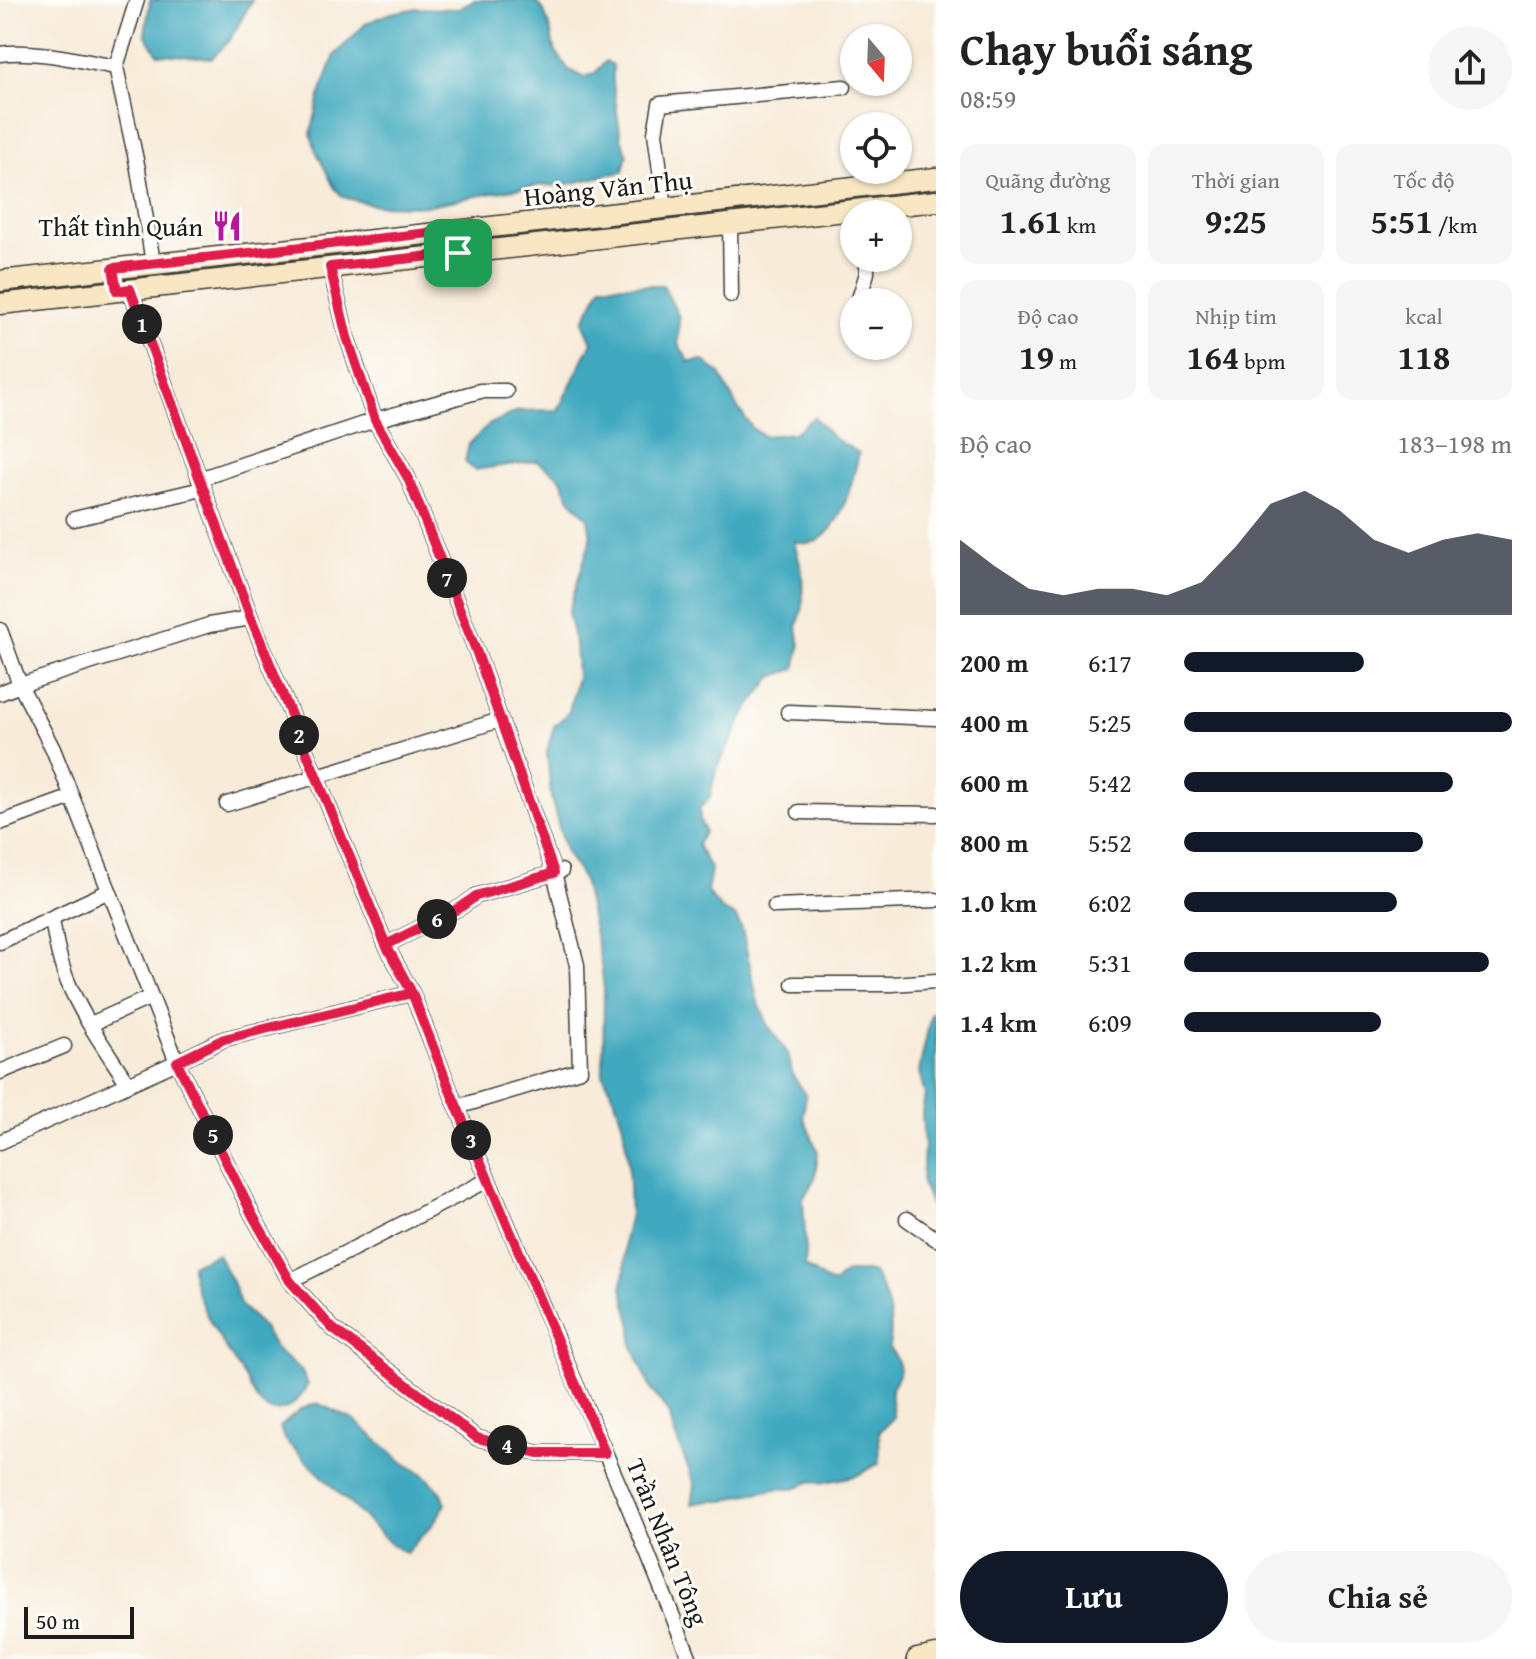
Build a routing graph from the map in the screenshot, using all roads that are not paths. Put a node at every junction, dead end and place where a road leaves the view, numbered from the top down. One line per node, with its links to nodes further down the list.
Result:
1 (137, 0): 3 (street)
2 (0, 54): 3 (street)
3 (116, 67): 13 (street)
4 (840, 87): 8 (street)
5 (936, 178): 8 (main road, Hoàng Văn Thụ)
6 (936, 201): 7 (main road, Hoàng Văn Thụ)
7 (912, 205)
8 (665, 208): 11 (main road, Hoàng Văn Thụ)
9 (840, 214): 10 (main road, Hoàng Văn Thụ)
10 (730, 223): 12 (main road, Hoàng Văn Thụ); 18 (street)
11 (456, 230): 12 (main road); 13 (main road, Hoàng Văn Thụ)
12 (458, 253): 14 (main road, Hoàng Văn Thụ)
13 (153, 263): 15 (main road, Hoàng Văn Thụ)
14 (330, 267): 17 (main road, Hoàng Văn Thụ); 21 (street)
15 (113, 268): 16 (main road, Hoàng Văn Thụ); 17 (main road)
16 (0, 281)
17 (123, 290): 19 (main road, Hoàng Văn Thụ); 22 (street, Trần Nhân Tông)
18 (731, 295)
19 (0, 304)
20 (506, 391): 21 (street)
21 (375, 420): 22 (street); 30 (street)
22 (200, 484): 23 (street); 24 (street, Trần Nhân Tông)
23 (74, 519)
24 (251, 618): 26 (street); 31 (street, Trần Nhân Tông)
25 (0, 630): 26 (street)
26 (20, 685): 27 (street); 32 (street)
27 (0, 693)
28 (788, 712): 29 (street)
29 (936, 718)
30 (500, 720): 31 (street); 37 (street)
31 (316, 775): 33 (street); 43 (street, Trần Nhân Tông)
32 (72, 797): 36 (street); 38 (street)
33 (227, 804)
34 (799, 812): 35 (street)
35 (936, 814)
36 (0, 823)
37 (558, 871): 43 (street); 53 (street)
38 (109, 891): 41 (street); 47 (street)
39 (936, 900): 40 (street)
40 (775, 906)
41 (52, 918): 42 (street); 48 (street)
42 (0, 942)
43 (386, 945): 46 (street, Trần Nhân Tông)
44 (936, 981): 45 (street)
45 (793, 984)
46 (412, 993): 50 (street); 53 (street, Trần Nhân Tông)
47 (151, 997): 48 (street); 50 (street)
48 (91, 1024): 52 (street)
49 (64, 1046): 51 (street)
50 (177, 1062): 52 (street); 58 (street)
51 (0, 1072)
52 (128, 1084): 54 (street)
53 (457, 1107): 55 (street, Trần Nhân Tông)
54 (0, 1142)
55 (488, 1180): 58 (street); 59 (street, Trần Nhân Tông)
56 (907, 1219): 57 (street)
57 (936, 1239)
58 (290, 1281): 59 (street)
59 (605, 1453): 61 (street, Trần Nhân Tông)
60 (936, 1655): 62 (main road)
61 (690, 1659)
62 (917, 1659)

